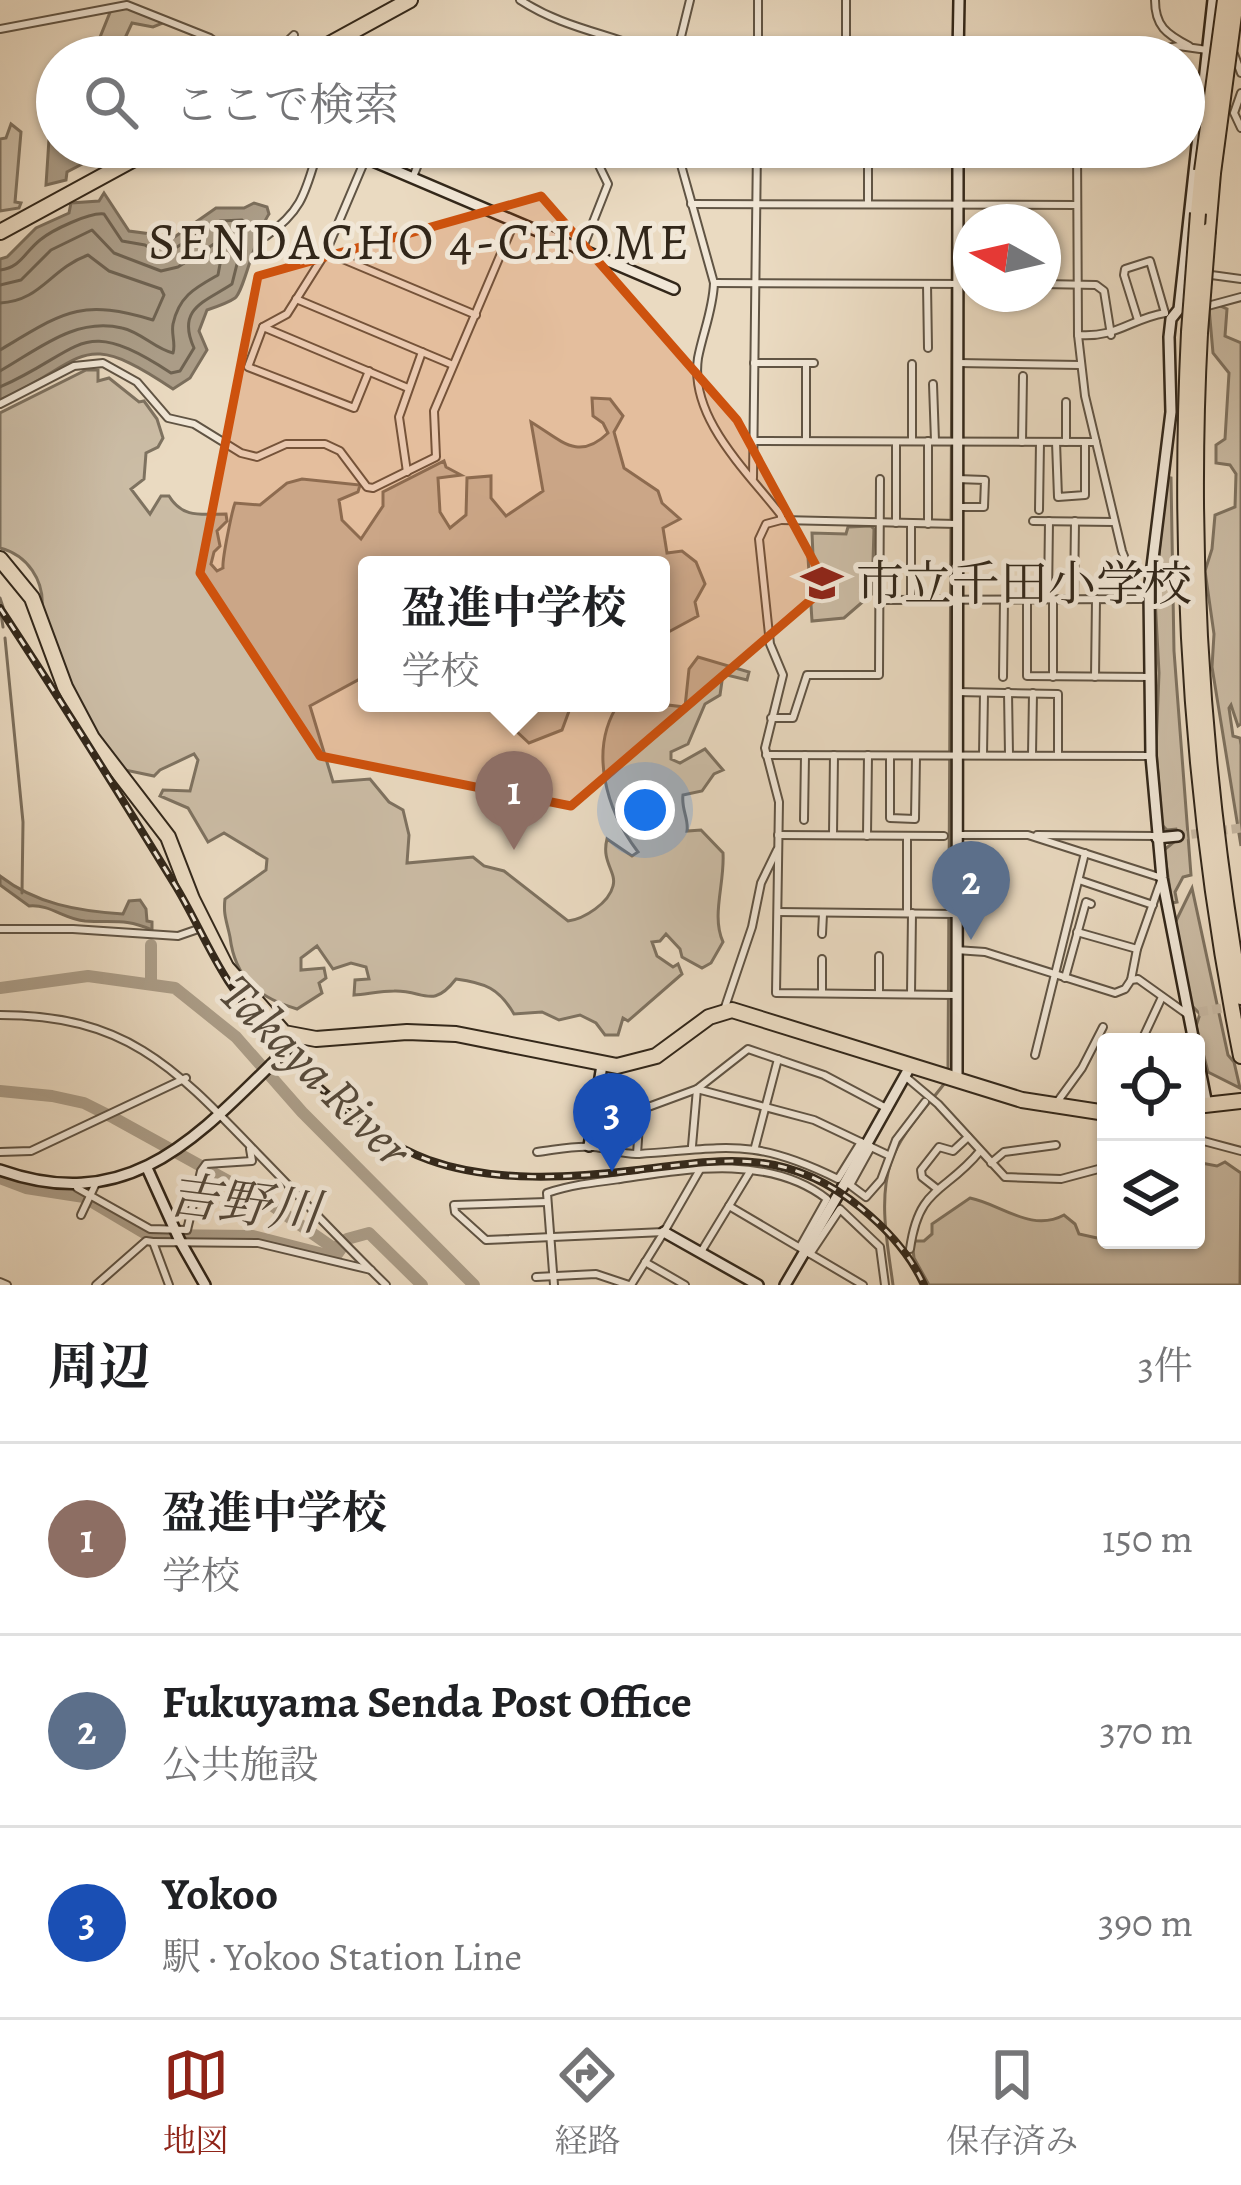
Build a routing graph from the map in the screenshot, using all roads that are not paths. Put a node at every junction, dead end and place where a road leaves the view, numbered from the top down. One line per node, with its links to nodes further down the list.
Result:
1 (410, 0): 14 (highway)
2 (425, 0): 15 (highway)
3 (520, 0): 16 (street)
4 (690, 0): 17 (street)
5 (758, 0): 18 (street)
6 (846, 0): 19 (street)
7 (958, 0): 20 (street)
8 (1155, 0): 21 (street)
9 (1213, 0): 22 (street)
10 (1225, 0): 41 (highway, bridge)
11 (1236, 0): 41 (highway, bridge)
12 (0, 29): 13 (street)
13 (205, 36)
14 (359, 36)
15 (362, 36)
16 (604, 36)
17 (681, 36)
18 (758, 36)
19 (844, 36)
20 (957, 36)
21 (1173, 36)
22 (1207, 50): 23 (street); 24 (street)
23 (1238, 56): 25 (street)
24 (1205, 68)
25 (1241, 73)
26 (1241, 93): 27 (street)
27 (1241, 128)
28 (105, 168): 51 (highway)
29 (114, 168): 51 (highway)
30 (312, 168): 52 (street)
31 (362, 168): 54 (street)
32 (385, 168): 42 (street)
33 (416, 168): 42 (street)
34 (600, 168): 53 (street)
35 (682, 168): 43 (street)
36 (757, 168): 44 (street)
37 (868, 168): 45 (street)
38 (957, 168): 47 (street)
39 (1077, 168): 49 (street)
40 (1194, 168): 55 (street)
41 (1208, 172): 71 (highway, bridge); 71 (highway, bridge)
42 (412, 179): 50 (street)
43 (691, 204): 44 (street); 57 (street)
44 (756, 204): 45 (street); 58 (street)
45 (868, 204): 46 (street)
46 (953, 204)
47 (954, 204)
48 (1061, 205): 49 (street)
49 (1077, 205): 62 (street)
50 (515, 222): 53 (street); 68 (street)
51 (2, 224)
52 (266, 236)
53 (582, 250): 63 (street)
54 (326, 252): 65 (street); 68 (street)
55 (1182, 272): 56 (street); 67 (street)
56 (1241, 279)
57 (714, 283): 58 (street); 100 (street)
58 (755, 283): 59 (street); 76 (street)
59 (927, 284): 60 (street); 74 (street)
60 (953, 284)
61 (1061, 284): 62 (street)
62 (1077, 284): 72 (street); 73 (street)
63 (674, 290)
64 (1241, 297): 67 (street)
65 (296, 299): 70 (street); 75 (street)
66 (955, 312): 78 (street)
67 (1172, 314): 69 (street); 69 (street); 125 (street)
68 (476, 315): 79 (street)
69 (1138, 320): 72 (street)
70 (263, 327): 81 (street); 81 (street)
71 (1194, 332): 183 (highway); 192 (highway)
72 (1111, 334): 73 (street)
73 (1078, 335): 80 (street)
74 (928, 348)
75 (422, 352): 79 (street); 84 (street)
76 (754, 363): 87 (street); 88 (street)
77 (912, 364): 90 (street)
78 (958, 364): 80 (street); 92 (street)
79 (453, 365): 99 (street)
80 (1081, 365): 98 (street)
81 (369, 371): 84 (street)
82 (1023, 376): 93 (street)
83 (933, 383): 91 (street)
84 (408, 388): 99 (street)
85 (1066, 402): 96 (street)
86 (0, 404): 99 (street)
87 (806, 440): 88 (street); 89 (street)
88 (754, 441): 100 (street)
89 (896, 441): 90 (street); 111 (street)
90 (912, 441): 91 (street)
91 (931, 441): 92 (street); 113 (street)
92 (952, 442): 93 (street); 102 (street)
93 (1022, 442): 94 (street)
94 (1040, 442): 95 (street); 104 (street)
95 (1056, 442): 96 (street); 97 (street)
96 (1066, 442): 97 (street)
97 (1085, 442): 98 (street)
98 (1096, 442): 110 (street)
99 (406, 472)
100 (753, 478): 105 (street)
101 (880, 479): 109 (street)
102 (957, 479): 103 (street); 103 (street)
103 (958, 507): 114 (street)
104 (1040, 510)
105 (781, 520): 109 (street); 134 (street)
106 (1033, 521): 107 (street)
107 (1048, 521): 108 (street); 116 (street)
108 (1075, 521): 110 (street); 120 (street)
109 (879, 522): 111 (street); 123 (street)
110 (1114, 522): 122 (street)
111 (896, 523): 112 (street)
112 (911, 524): 113 (street); 124 (street)
113 (928, 524): 114 (street)
114 (953, 524): 117 (street)
115 (0, 559): 166 (highway)
116 (1050, 598): 119 (street); 120 (street); 129 (street)
117 (952, 599): 118 (street); 124 (street); 130 (street)
118 (1004, 599): 119 (street); 128 (street)
119 (1027, 599): 129 (street)
120 (1074, 599): 121 (street)
121 (1096, 599): 122 (street); 126 (street)
122 (1141, 599): 125 (street)
123 (878, 600): 124 (street); 134 (street)
124 (911, 600)
125 (1149, 609): 127 (street)
126 (1095, 676): 127 (street); 129 (street)
127 (1150, 676): 146 (street)
128 (1003, 677)
129 (1053, 677)
130 (957, 692): 131 (street); 140 (street)
131 (984, 692): 132 (street); 141 (street)
132 (1009, 692): 133 (street); 142 (street)
133 (1033, 693): 143 (street); 144 (street)
134 (771, 718): 135 (street)
135 (766, 755): 136 (street); 148 (street)
136 (805, 755): 137 (street); 147 (street)
137 (834, 755): 138 (street); 149 (street)
138 (868, 755): 139 (street); 151 (street)
139 (890, 755): 145 (street); 145 (street)
140 (952, 755): 141 (street); 145 (street); 153 (street)
141 (983, 755): 142 (street)
142 (1009, 755): 143 (street)
143 (1032, 755): 144 (street)
144 (1058, 755): 146 (street)
145 (916, 756)
146 (1151, 756): 155 (street)
147 (804, 820)
148 (778, 835): 149 (street); 156 (street)
149 (833, 835): 151 (street)
150 (1028, 835): 153 (street); 155 (street); 157 (street)
151 (867, 836): 152 (street)
152 (907, 836): 153 (street); 163 (street)
153 (950, 836): 165 (street)
154 (1178, 836): 155 (street)
155 (1157, 837): 158 (street)
156 (777, 850): 162 (street); 184 (street)
157 (1085, 854): 158 (street); 159 (street)
158 (1162, 878): 161 (street); 185 (street)
159 (1078, 880): 161 (street); 167 (street)
160 (1091, 904): 169 (street)
161 (1154, 905): 171 (street)
162 (778, 912): 164 (street); 178 (street)
163 (909, 913): 164 (street); 165 (street); 180 (street)
164 (823, 914): 170 (street)
165 (951, 914): 172 (street)
166 (206, 926): 168 (street); 190 (highway)
167 (1065, 928): 169 (street); 175 (street)
168 (0, 929)
169 (1077, 932): 171 (street); 176 (street)
170 (822, 934)
171 (1137, 949): 177 (street)
172 (956, 950): 175 (street); 181 (street)
173 (879, 956): 179 (street)
174 (822, 959): 178 (street)
175 (1055, 975): 176 (street); 191 (street)
176 (1065, 978): 177 (street)
177 (1131, 980): 182 (street)
178 (822, 993): 179 (street)
179 (879, 993): 180 (street)
180 (911, 994): 181 (street)
181 (951, 995): 196 (street)
182 (1162, 997): 185 (street); 188 (street)
183 (1241, 997)
184 (724, 1010): 194 (highway); 195 (highway)
185 (1193, 1013): 189 (street)
186 (0, 1015): 197 (street)
187 (1103, 1027): 204 (street)
188 (1145, 1033)
189 (1194, 1033)
190 (294, 1037): 194 (highway); 206 (street)
191 (1035, 1055)
192 (1241, 1056)
193 (778, 1059): 198 (street); 202 (street); 203 (street)
194 (602, 1065): 211 (street)
195 (908, 1071): 196 (highway); 199 (street); 203 (street)
196 (949, 1077): 204 (highway)
197 (186, 1078): 206 (street); 217 (street)
198 (697, 1090): 202 (street); 212 (street); 219 (street)
199 (932, 1101): 207 (street); 220 (street)
200 (1241, 1101): 201 (highway)
201 (1205, 1105)
202 (767, 1108): 209 (street); 214 (street)
203 (888, 1108): 209 (street)
204 (1054, 1108): 205 (highway)
205 (1097, 1112)
206 (221, 1113): 213 (street); 223 (street)
207 (968, 1137): 215 (street); 229 (street)
208 (1204, 1141): 216 (street)
209 (866, 1144): 214 (street); 220 (street); 220 (street); 239 (street)
210 (1056, 1144): 221 (street)
211 (590, 1146): 218 (street); 219 (street)
212 (692, 1147): 214 (street); 219 (street)
213 (252, 1148): 235 (street); 242 (street)
214 (755, 1148)
215 (980, 1151): 221 (street); 229 (street)
216 (1241, 1151)
217 (0, 1152)
218 (537, 1152)
219 (637, 1154)
220 (888, 1155)
221 (991, 1163): 225 (street)
222 (702, 1166): 226 (street); 231 (street); 234 (street)
223 (147, 1168): 227 (street); 235 (street)
224 (0, 1170): 228 (street)
225 (1097, 1170)
226 (750, 1172): 232 (street); 239 (street)
227 (97, 1181): 228 (street); 230 (street)
228 (76, 1183): 230 (street)
229 (935, 1189): 238 (street)
230 (90, 1199): 233 (street); 235 (street)
231 (547, 1202): 236 (street); 236 (street)
232 (729, 1206): 239 (street); 240 (street)
233 (80, 1216)
234 (664, 1232): 236 (street); 240 (street); 241 (street)
235 (177, 1236): 237 (street); 242 (street); 248 (street)
236 (550, 1237): 245 (street)
237 (153, 1242): 246 (street); 247 (street)
238 (910, 1249)
239 (805, 1251): 253 (street); 254 (street); 255 (street)
240 (701, 1252): 252 (street)
241 (645, 1262): 250 (street); 251 (street)
242 (371, 1270): 249 (street)
243 (536, 1277): 245 (street)
244 (604, 1280): 245 (street); 250 (street)
245 (553, 1281)
246 (166, 1284)
247 (96, 1285)
248 (205, 1285)
249 (386, 1285)
250 (630, 1285)
251 (685, 1285)
252 (758, 1285)
253 (785, 1285)
254 (863, 1285)
255 (885, 1285)

